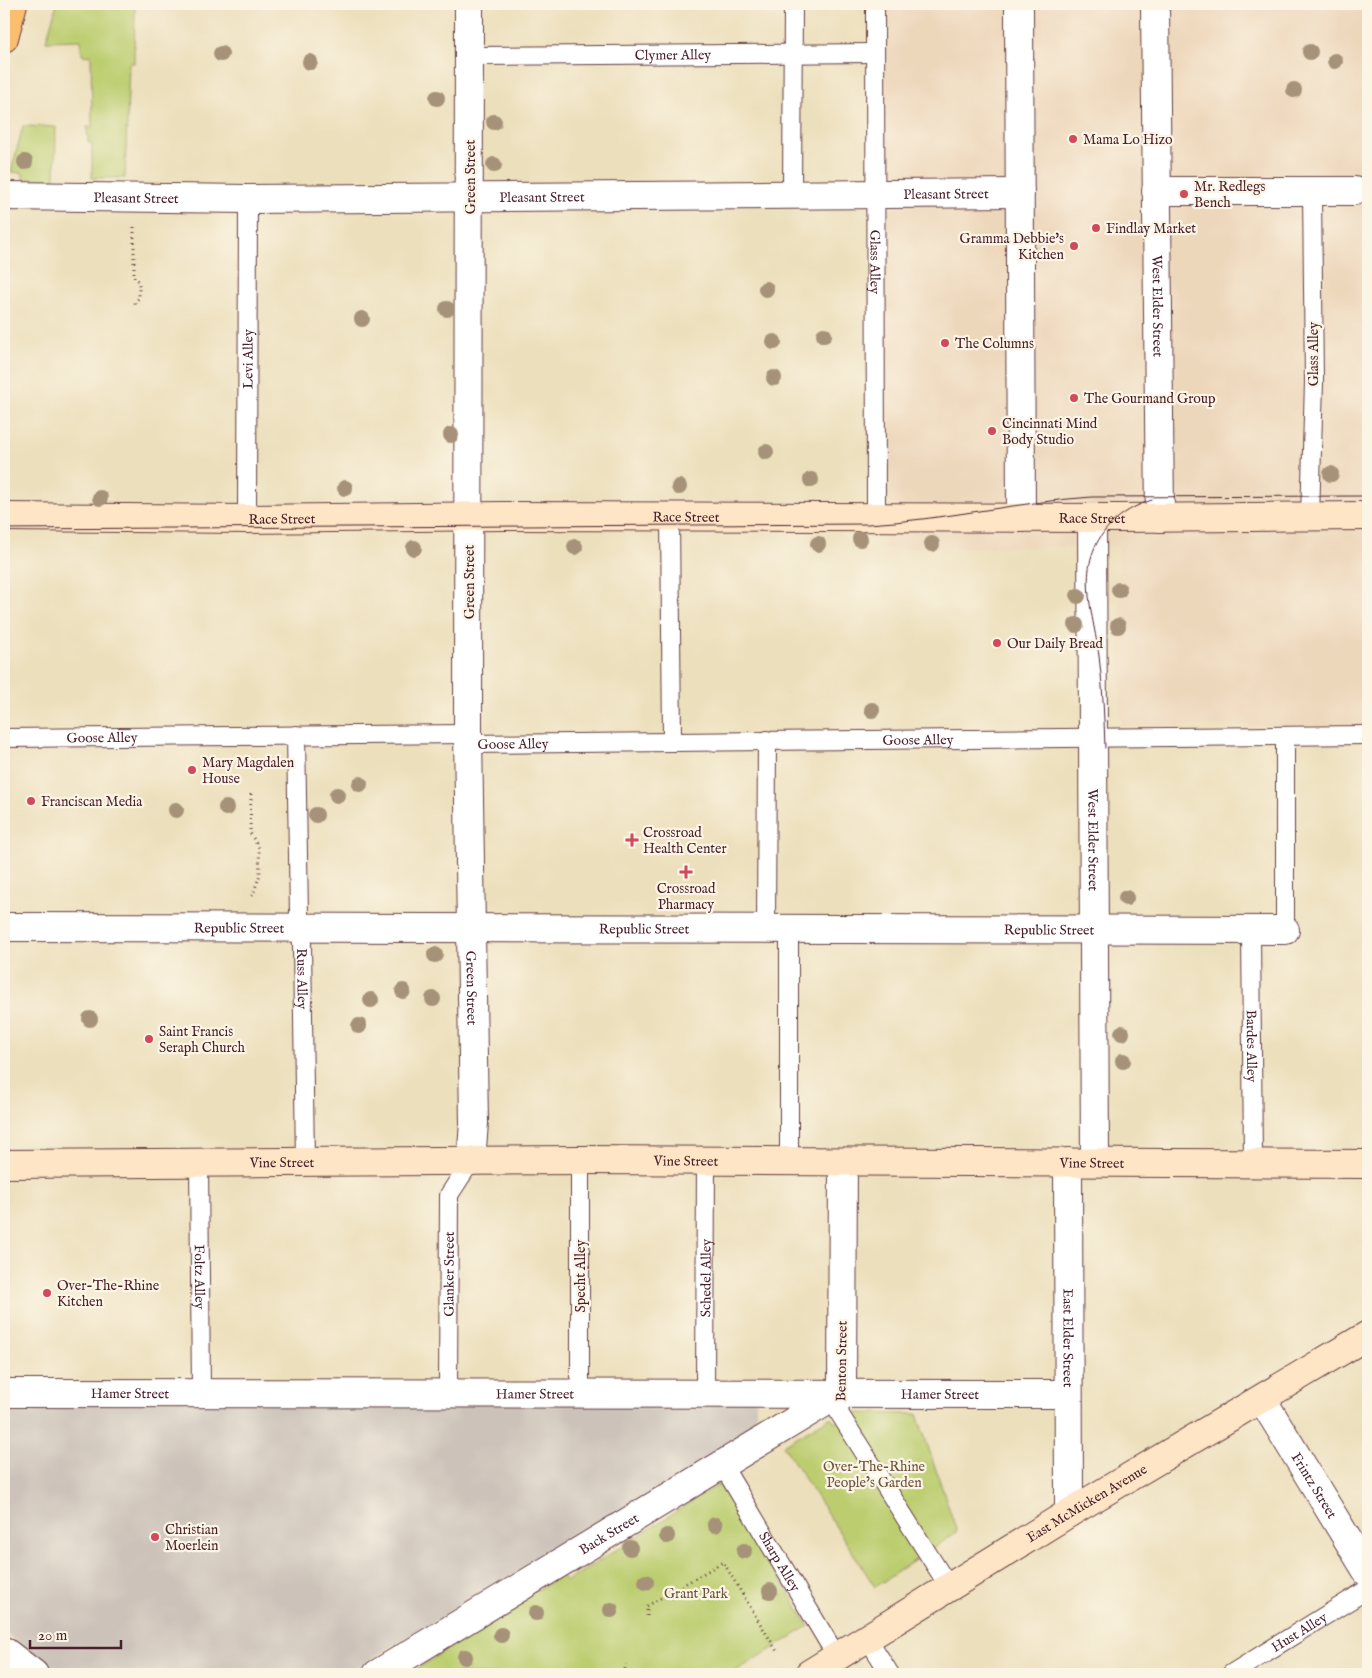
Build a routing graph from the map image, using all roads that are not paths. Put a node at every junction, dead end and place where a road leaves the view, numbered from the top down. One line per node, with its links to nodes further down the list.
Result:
1 (13, 4): 7 (main road)
2 (469, 4): 10 (street, Green Street)
3 (793, 4): 8 (lane)
4 (875, 4): 9 (lane, Glass Alley)
5 (1019, 4): 14 (street)
6 (1155, 4): 11 (street, West Elder Street)
7 (4, 38)
8 (794, 53): 9 (lane, Clymer Alley); 10 (lane, Clymer Alley); 16 (lane)
9 (876, 53): 15 (lane, Glass Alley)
10 (469, 56): 18 (street, Green Street)
11 (1156, 191): 13 (street); 29 (street, West Elder Street)
12 (1354, 191): 13 (street)
13 (1312, 192): 21 (lane, Glass Alley)
14 (1020, 193): 15 (street, Pleasant Street); 27 (street)
15 (876, 194): 16 (street, Pleasant Street); 26 (lane, Glass Alley)
16 (792, 195): 18 (street, Pleasant Street)
17 (4, 196): 19 (street, Pleasant Street)
18 (470, 197): 19 (street, Pleasant Street); 20 (street, Green Street)
19 (248, 199): 24 (lane, Levi Alley)
20 (469, 516): 24 (street, Race Street); 25 (street, Race Street); 35 (street, Green Street)
21 (1310, 516): 22 (street, Race Street); 29 (street, Race Street)
22 (1368, 516)
23 (4, 517): 24 (street, Race Street)
24 (248, 518)
25 (670, 518): 26 (street, Race Street); 36 (lane)
26 (876, 518): 27 (street, Race Street)
27 (1020, 518): 28 (street, Race Street)
28 (1092, 518): 29 (street, Race Street); 33 (street, West Elder Street)
29 (1160, 518)
30 (296, 735): 34 (lane, Goose Alley); 35 (lane, Goose Alley); 39 (lane, Russ Alley)
31 (1368, 735): 32 (lane, Goose Alley)
32 (1285, 736): 33 (lane, Goose Alley); 43 (lane)
33 (1094, 737): 37 (lane, Goose Alley); 44 (street, West Elder Street)
34 (4, 738)
35 (468, 739): 36 (lane, Goose Alley); 40 (street, Green Street)
36 (672, 740): 37 (lane, Goose Alley)
37 (767, 740): 41 (lane)
38 (4, 927): 39 (street, Republic Street)
39 (301, 928): 40 (street, Republic Street); 47 (lane, Russ Alley)
40 (471, 928): 41 (street, Republic Street); 48 (street, Green Street)
41 (777, 928): 44 (street, Republic Street); 49 (lane)
42 (1251, 930): 43 (street, Republic Street); 44 (street, Republic Street); 54 (lane, Bardes Alley)
43 (1285, 930)
44 (1095, 931): 53 (street, West Elder Street)
45 (580, 1160): 48 (street, Vine Street); 50 (street, Vine Street); 61 (lane, Specht Alley)
46 (199, 1161): 47 (street, Vine Street); 55 (street, Vine Street); 60 (lane, Foltz Alley)
47 (305, 1161): 48 (street, Vine Street)
48 (471, 1161): 62 (lane, Glanker Street)
49 (789, 1161): 50 (street, Vine Street); 51 (street, Vine Street)
50 (706, 1162): 63 (lane, Schedel Alley)
51 (842, 1162): 52 (street, Vine Street); 58 (street, Benton Street)
52 (1068, 1162): 53 (street, Vine Street); 64 (street, East Elder Street)
53 (1095, 1162): 54 (street, Vine Street)
54 (1253, 1163): 56 (street, Vine Street)
55 (4, 1164)
56 (1368, 1164)
57 (1368, 1335): 65 (street, East McMicken Avenue)
58 (842, 1392): 63 (street, Hamer Street); 64 (street, Hamer Street); 66 (street, Back Street); 69 (lane, Benton Street)
59 (4, 1393): 60 (street, Hamer Street)
60 (201, 1393): 62 (street, Hamer Street)
61 (580, 1393): 62 (street, Hamer Street); 63 (street, Hamer Street)
62 (448, 1394)
63 (705, 1394)
64 (1067, 1394): 67 (street, East Elder Street)
65 (1262, 1399): 67 (street, East McMicken Avenue); 68 (street, Frintz Street)
66 (723, 1466): 73 (lane, Sharp Alley); 75 (street, Back Street)
67 (1069, 1513): 69 (street, East McMicken Avenue)
68 (1368, 1573)
69 (949, 1587): 71 (street, East McMicken Avenue)
70 (1368, 1589): 78 (lane, Hust Alley)
71 (868, 1639): 73 (street, East McMicken Avenue); 77 (lane)
72 (4, 1651): 74 (street)
73 (837, 1657): 76 (street, East McMicken Avenue)
74 (34, 1674)
75 (377, 1674)
76 (809, 1674)
77 (890, 1674)
78 (1230, 1674)

